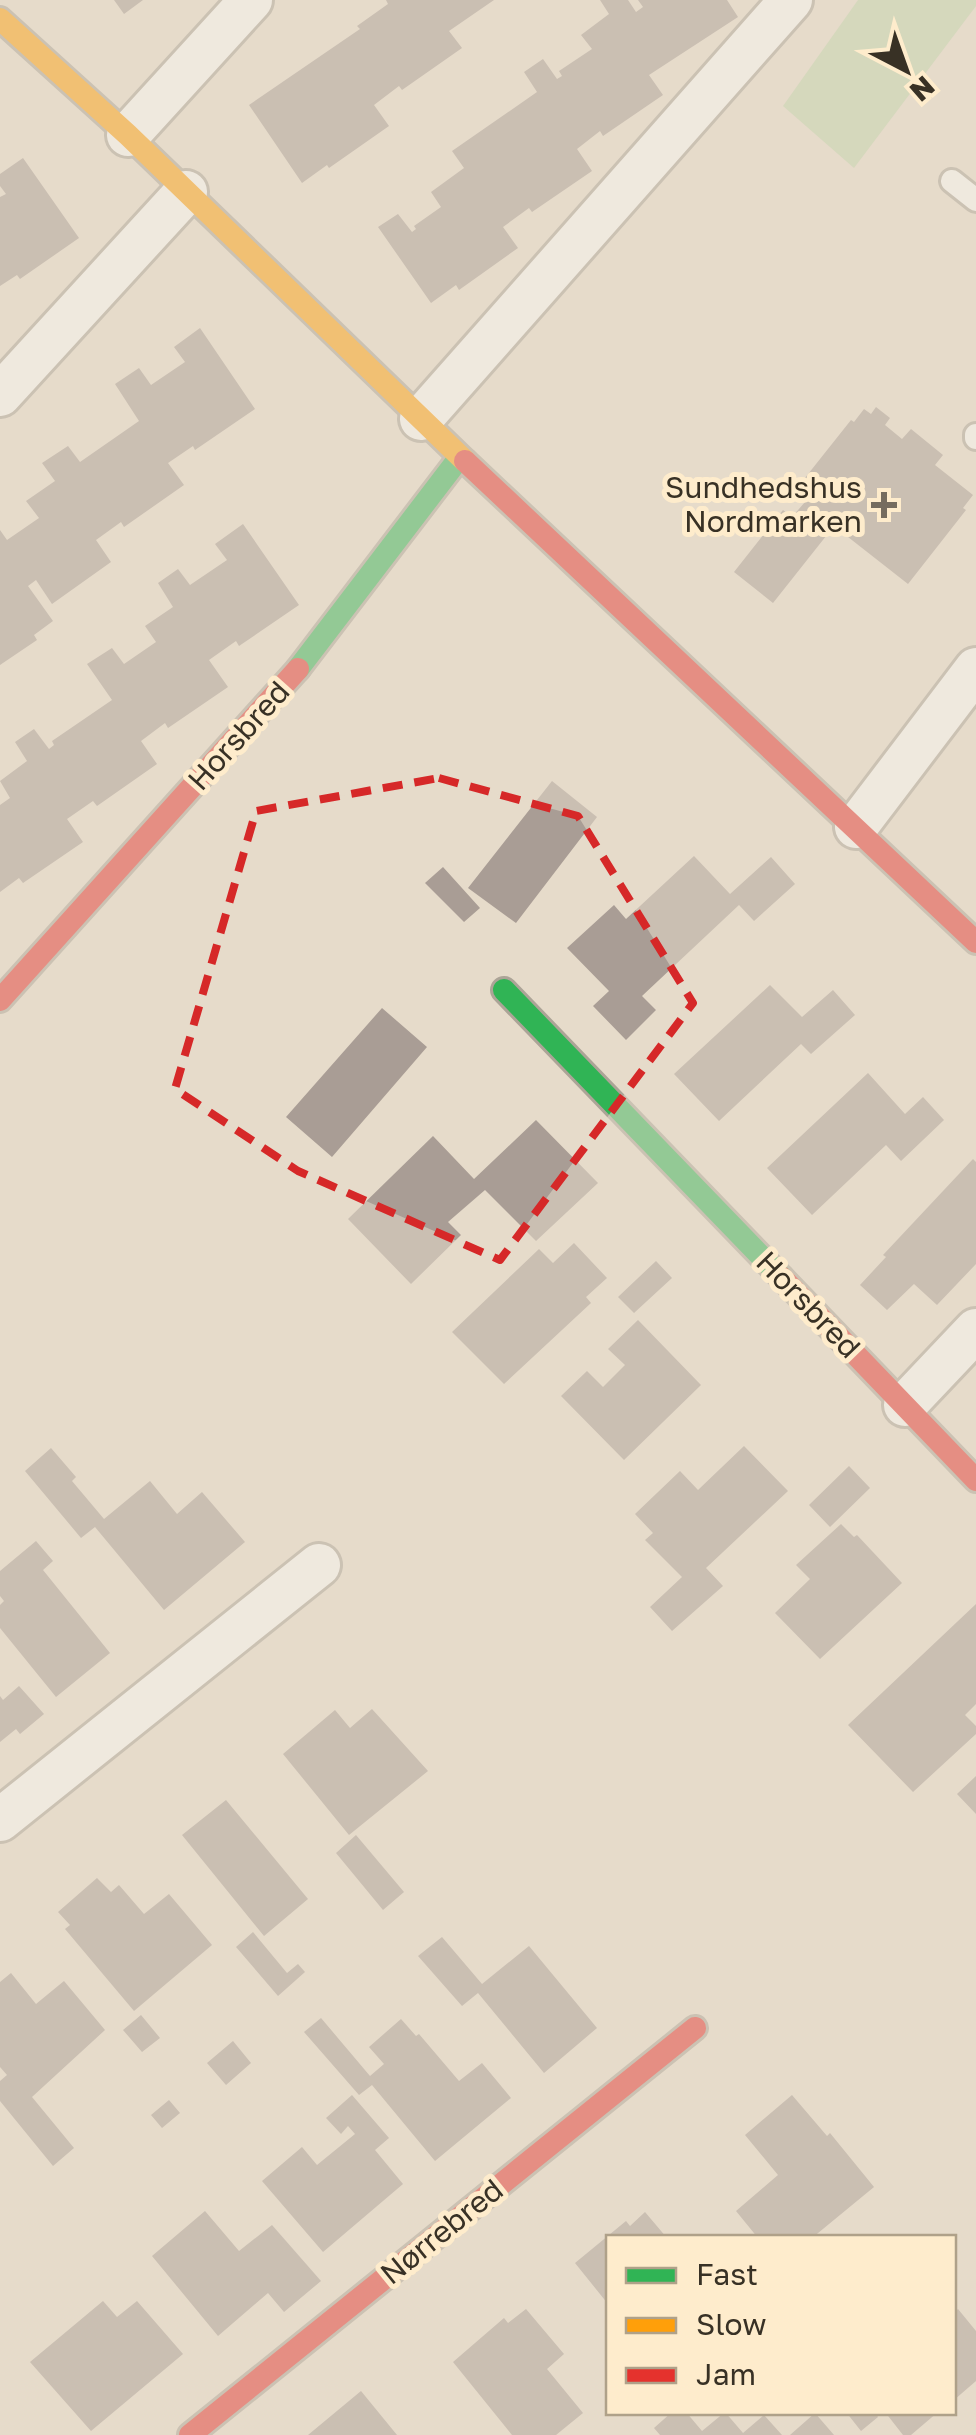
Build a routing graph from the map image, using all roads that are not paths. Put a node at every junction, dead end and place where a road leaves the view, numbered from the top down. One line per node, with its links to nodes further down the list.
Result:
1 (251, 0): 4 (street)
2 (790, 0): 9 (street)
3 (0, 19): 4 (street)
4 (128, 136): 6 (street)
5 (952, 181): 7 (lane)
6 (186, 192): 8 (street); 9 (street)
7 (976, 200)
8 (0, 396)
9 (421, 419): 10 (street)
10 (460, 457): 12 (street); 15 (street, Horsbred)
11 (976, 670): 12 (street)
12 (856, 827): 13 (street)
13 (976, 942)
14 (504, 990): 17 (street, Horsbred)
15 (0, 1000)
16 (976, 1330): 17 (street)
17 (905, 1405): 18 (street, Horsbred)
18 (976, 1480)
19 (319, 1565): 20 (street)
20 (0, 1820)
21 (694, 2028): 22 (street, Nørrebred)
22 (190, 2435)

